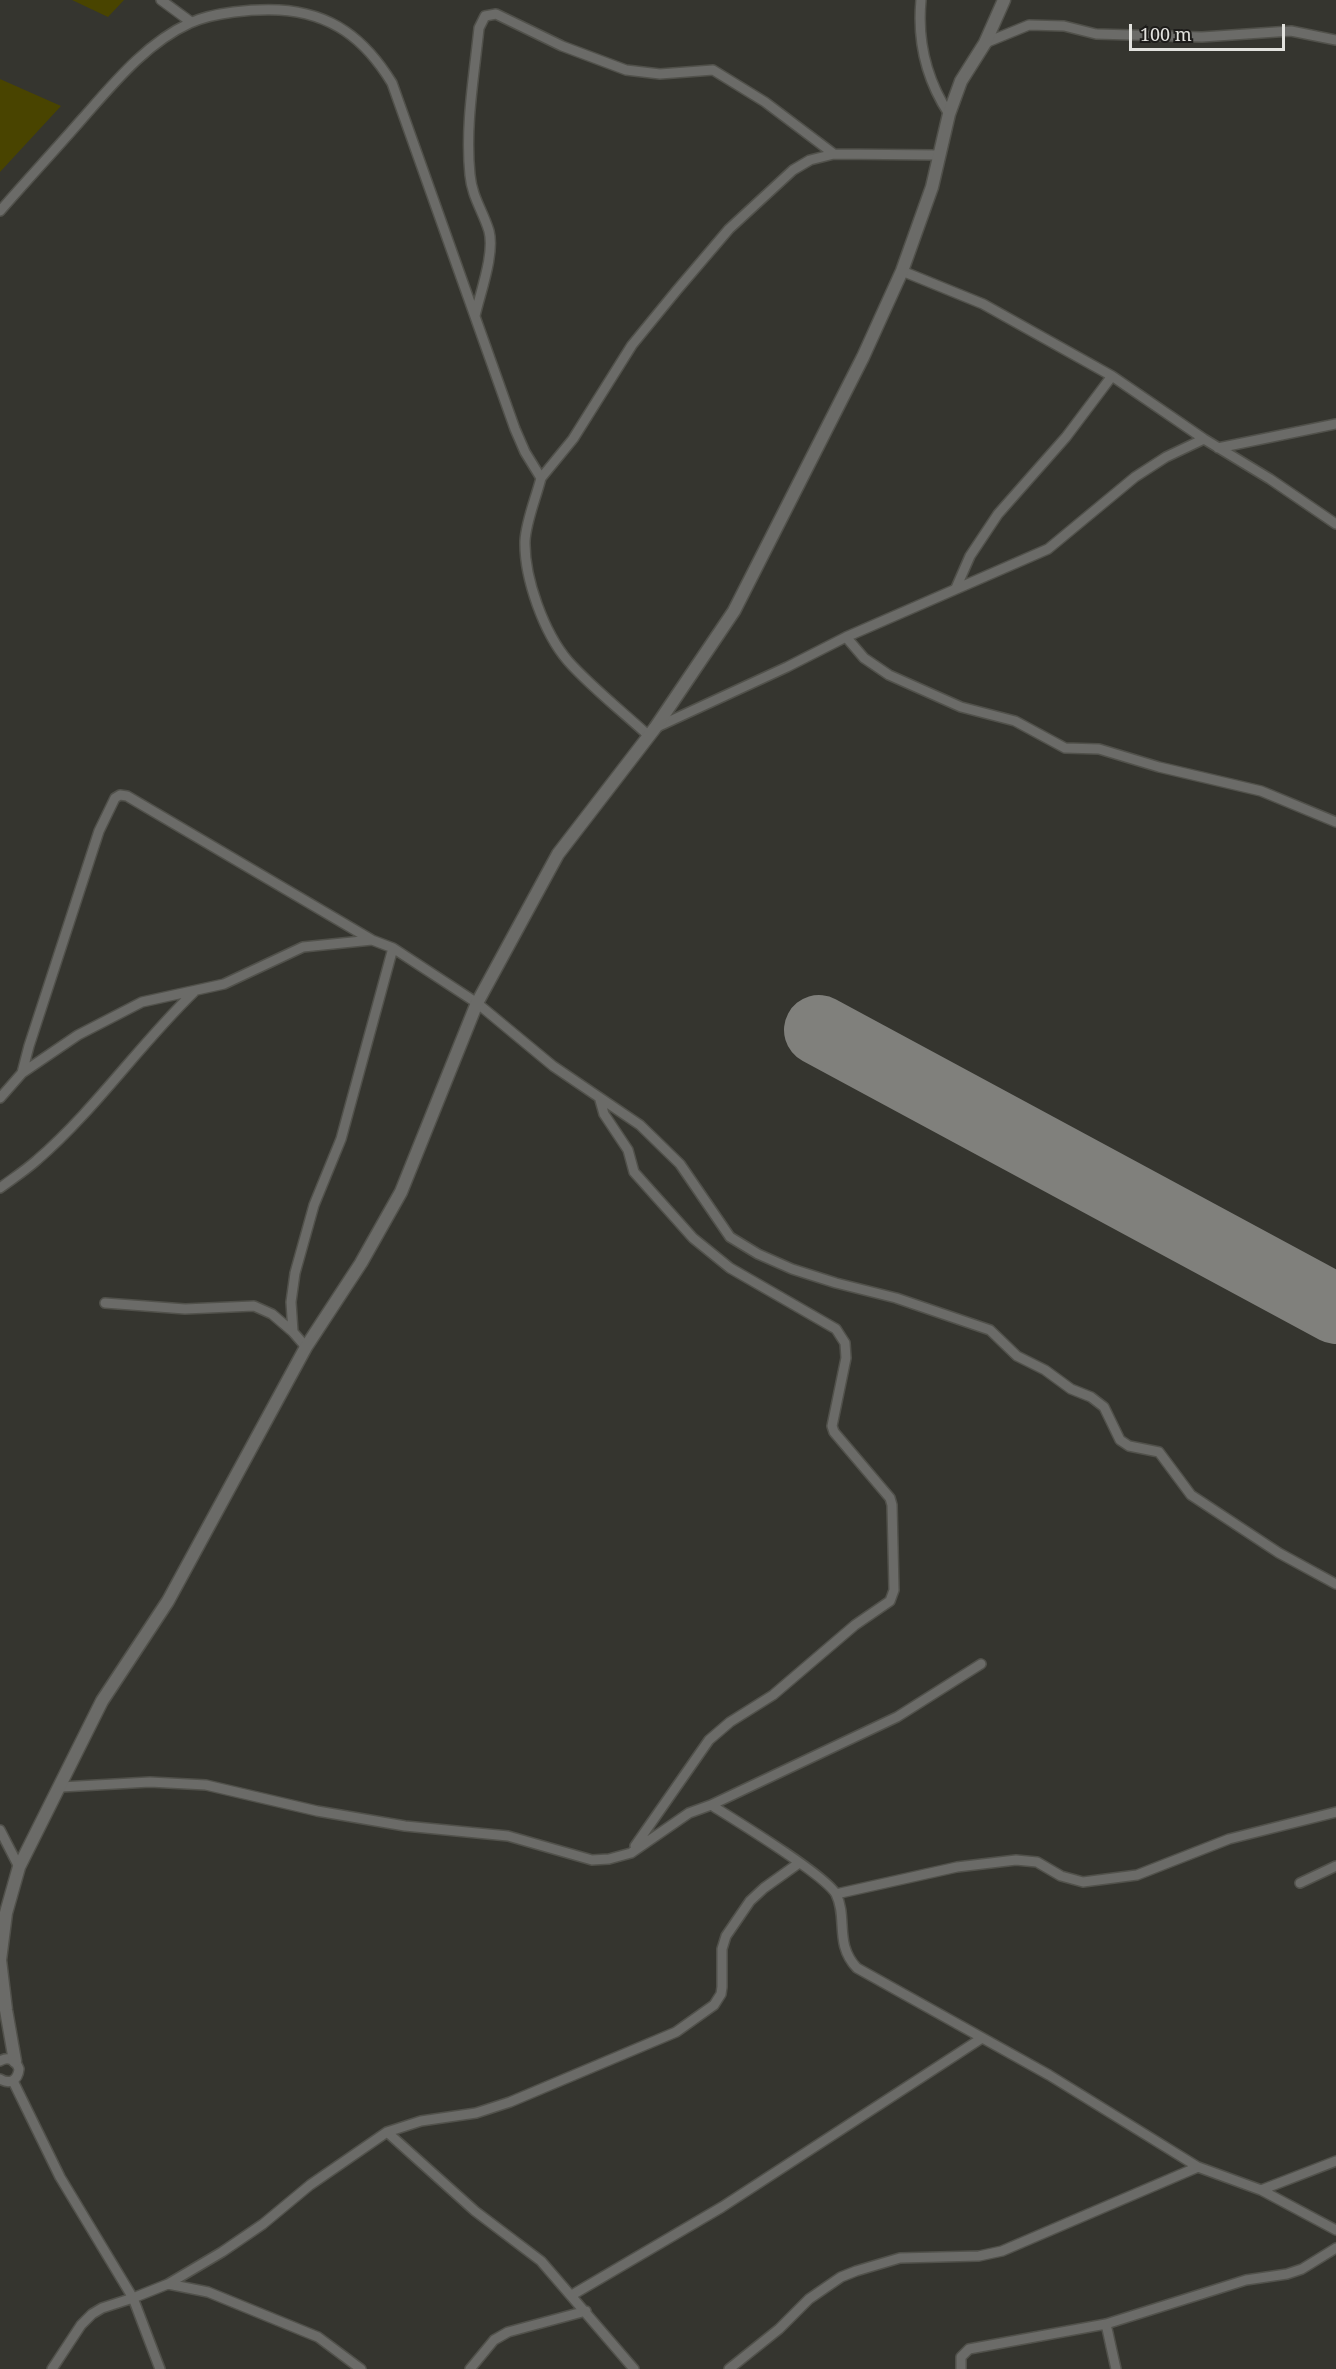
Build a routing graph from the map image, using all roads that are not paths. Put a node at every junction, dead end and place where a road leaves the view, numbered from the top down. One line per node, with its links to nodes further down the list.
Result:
1 (161, 0): 4 (street)
2 (921, 0): 7 (street)
3 (1004, 0): 6 (street)
4 (191, 22): 10 (street); 12 (street)
5 (1336, 40): 6 (street)
6 (984, 43): 7 (street)
7 (949, 114): 9 (street)
8 (834, 154): 9 (street); 12 (street); 17 (street)
9 (938, 155): 11 (street)
10 (0, 210)
11 (902, 271): 13 (street); 21 (street)
12 (475, 318): 17 (street)
13 (1112, 376): 15 (street); 19 (street)
14 (1336, 424): 16 (street)
15 (1204, 439): 16 (street); 19 (street)
16 (1218, 448): 18 (street)
17 (541, 478): 21 (street)
18 (1336, 524)
19 (956, 588): 20 (street)
20 (846, 637): 21 (street); 22 (street)
21 (652, 732): 26 (street)
22 (1336, 822)
23 (372, 940): 24 (street); 25 (street); 27 (street)
24 (393, 948): 26 (street); 32 (street)
25 (195, 990): 27 (street); 30 (street)
26 (477, 1003): 29 (street); 33 (street)
27 (22, 1073): 28 (street)
28 (0, 1098)
29 (600, 1100): 34 (street); 40 (street)
30 (0, 1188)
31 (105, 1303): 32 (street)
32 (293, 1332): 33 (street)
33 (306, 1347): 36 (street)
34 (1336, 1584)
35 (981, 1665): 37 (street)
36 (61, 1787): 40 (street); 43 (street)
37 (711, 1805): 40 (street); 41 (street)
38 (1336, 1812): 45 (street)
39 (0, 1830): 43 (street)
40 (631, 1853)
41 (799, 1863): 45 (street); 52 (street)
42 (1336, 1866): 44 (street)
43 (19, 1867): 46 (street)
44 (1299, 1883)
45 (836, 1894): 47 (street)
46 (0, 1960): 49 (street)
47 (982, 2038): 54 (street); 59 (street)
48 (0, 2061): 49 (street)
49 (15, 2061): 51 (street)
50 (0, 2079): 51 (street)
51 (13, 2080): 60 (street)
52 (387, 2132): 58 (street); 59 (street)
53 (1336, 2161): 55 (street)
54 (1198, 2168): 55 (street); 68 (street)
55 (1261, 2190): 56 (street)
56 (1336, 2230)
57 (1336, 2248): 62 (street)
58 (168, 2284): 60 (street); 65 (street)
59 (572, 2295): 61 (street)
60 (133, 2298): 63 (street); 64 (street)
61 (586, 2311): 66 (street); 67 (street)
62 (1107, 2324): 69 (street); 70 (street)
63 (52, 2369)
64 (160, 2369)
65 (361, 2369)
66 (470, 2369)
67 (634, 2369)
68 (729, 2369)
69 (960, 2369)
70 (1116, 2369)

